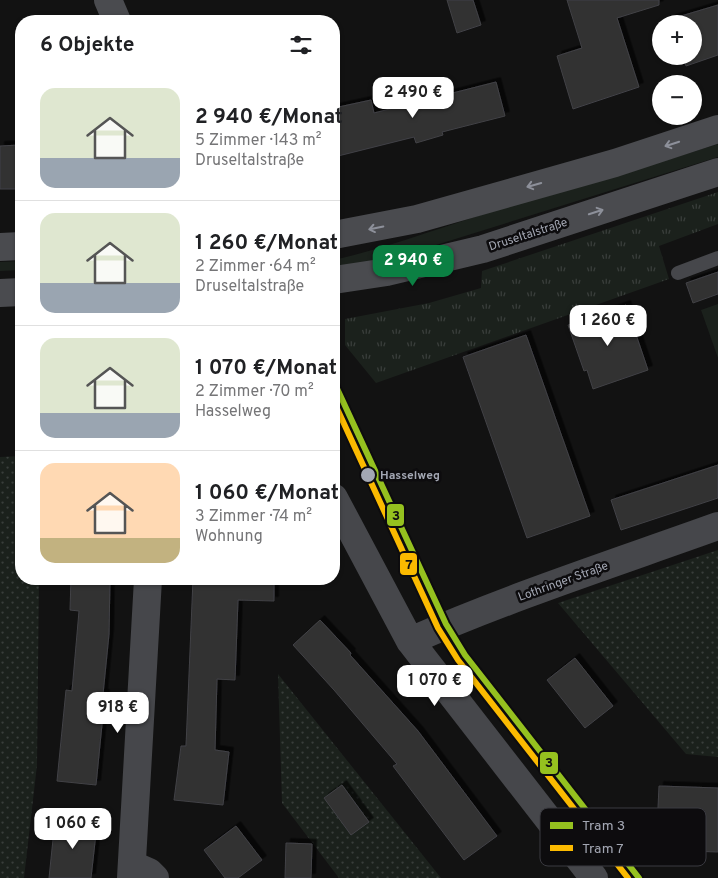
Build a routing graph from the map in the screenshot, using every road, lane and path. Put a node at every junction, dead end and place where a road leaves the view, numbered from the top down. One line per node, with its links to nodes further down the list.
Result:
1 (100, 0): 3 (main road)
2 (108, 0): 4 (main road)
3 (100, 15)
4 (114, 15)
5 (718, 128): 7 (main road, one-way to 7)
6 (718, 172): 12 (main road, Druseltalstraße, one-way to 6)
7 (340, 234)
8 (15, 246): 9 (main road)
9 (0, 247)
10 (718, 258): 11 (lane)
11 (678, 273)
12 (340, 279)
13 (15, 292): 14 (main road)
14 (0, 293)
15 (340, 509): 18 (street)
16 (718, 526): 18 (street, Lothringer Straße)
17 (148, 585): 21 (street)
18 (410, 640): 19 (street)
19 (540, 808)
20 (585, 866): 22 (street)
21 (139, 874)
22 (594, 878)

